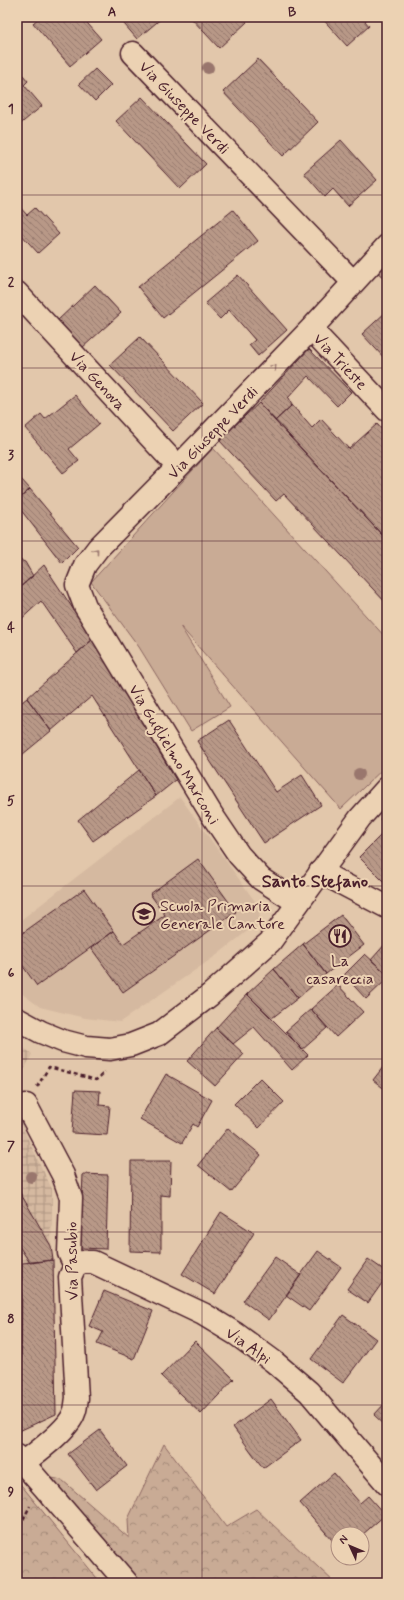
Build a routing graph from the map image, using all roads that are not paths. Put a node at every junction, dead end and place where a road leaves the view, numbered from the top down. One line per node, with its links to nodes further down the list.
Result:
1 (133, 53): 3 (street, Via Giuseppe Verdi)
2 (387, 246): 3 (street, Via Giuseppe Verdi)
3 (353, 282): 5 (street, Via Giuseppe Verdi)
4 (17, 293): 7 (street, Via Genova)
5 (311, 329): 6 (street, Via Trieste); 7 (street, Via Giuseppe Verdi, one-way to 5)
6 (387, 410)
7 (178, 467): 8 (street, Via Giuseppe Verdi, one-way to 7)
8 (77, 585): 11 (street, Via Guglielmo Marconi)
9 (387, 788): 10 (street)
10 (320, 872): 11 (street); 12 (street)
11 (298, 903): 13 (street)
12 (387, 907)
13 (17, 1019)
14 (26, 1105): 15 (street, Via Pasubio)
15 (75, 1266): 16 (street, Via Pasubio); 17 (street, Via Alpi)
16 (20, 1460): 18 (street)
17 (387, 1484)
18 (127, 1583)

